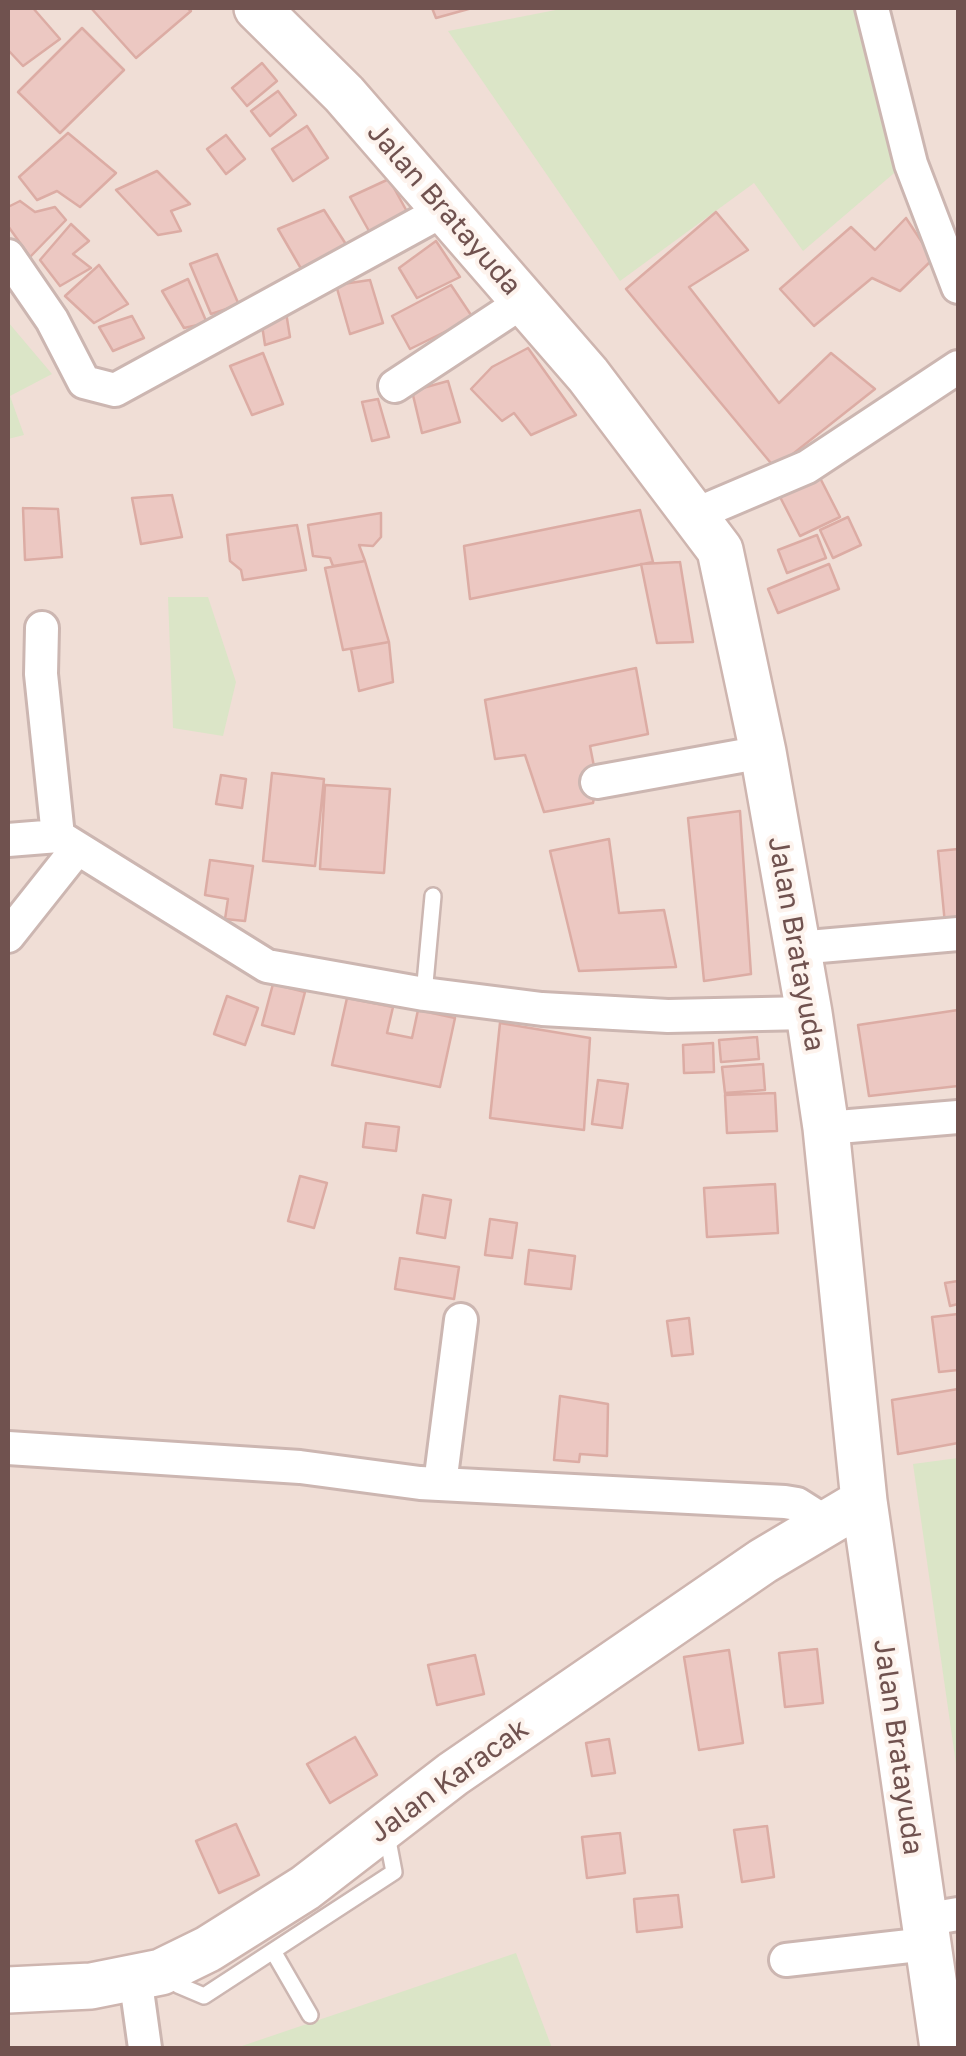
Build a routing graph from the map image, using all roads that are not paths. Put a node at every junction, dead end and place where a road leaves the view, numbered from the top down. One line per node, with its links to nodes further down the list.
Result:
1 (257, 8): 3 (street, Jalan Bratayuda)
2 (879, 9): 5 (street)
3 (444, 210): 4 (street); 6 (street, Jalan Bratayuda)
4 (8, 256)
5 (958, 287)
6 (524, 301): 8 (street); 9 (street, Jalan Bratayuda)
7 (958, 367): 9 (street)
8 (394, 386)
9 (694, 516): 11 (street, Jalan Bratayuda)
10 (42, 628): 14 (street)
11 (763, 752): 12 (street); 18 (street, Jalan Bratayuda)
12 (596, 782)
13 (8, 840): 14 (street)
14 (67, 843): 17 (street); 19 (street)
15 (433, 896): 19 (lane)
16 (958, 934): 18 (street)
17 (8, 936)
18 (797, 948): 20 (street, Jalan Bratayuda)
19 (424, 994): 20 (street)
20 (809, 1014): 22 (street, Jalan Bratayuda)
21 (958, 1118): 22 (street)
22 (826, 1128): 26 (street, Jalan Bratayuda)
23 (461, 1320): 25 (street)
24 (8, 1448): 25 (street)
25 (440, 1484): 26 (street)
26 (846, 1512): 27 (street, Jalan Karacak); 28 (street, Jalan Bratayuda)
27 (385, 1826): 29 (lane); 31 (street, Jalan Karacak)
28 (936, 1926): 30 (street); 35 (street, Jalan Bratayuda)
29 (273, 1951): 31 (lane); 33 (lane)
30 (786, 1960)
31 (156, 1972): 32 (street, Jalan Karacak); 34 (street)
32 (8, 1989)
33 (310, 2015)
34 (145, 2048)
35 (942, 2048)

